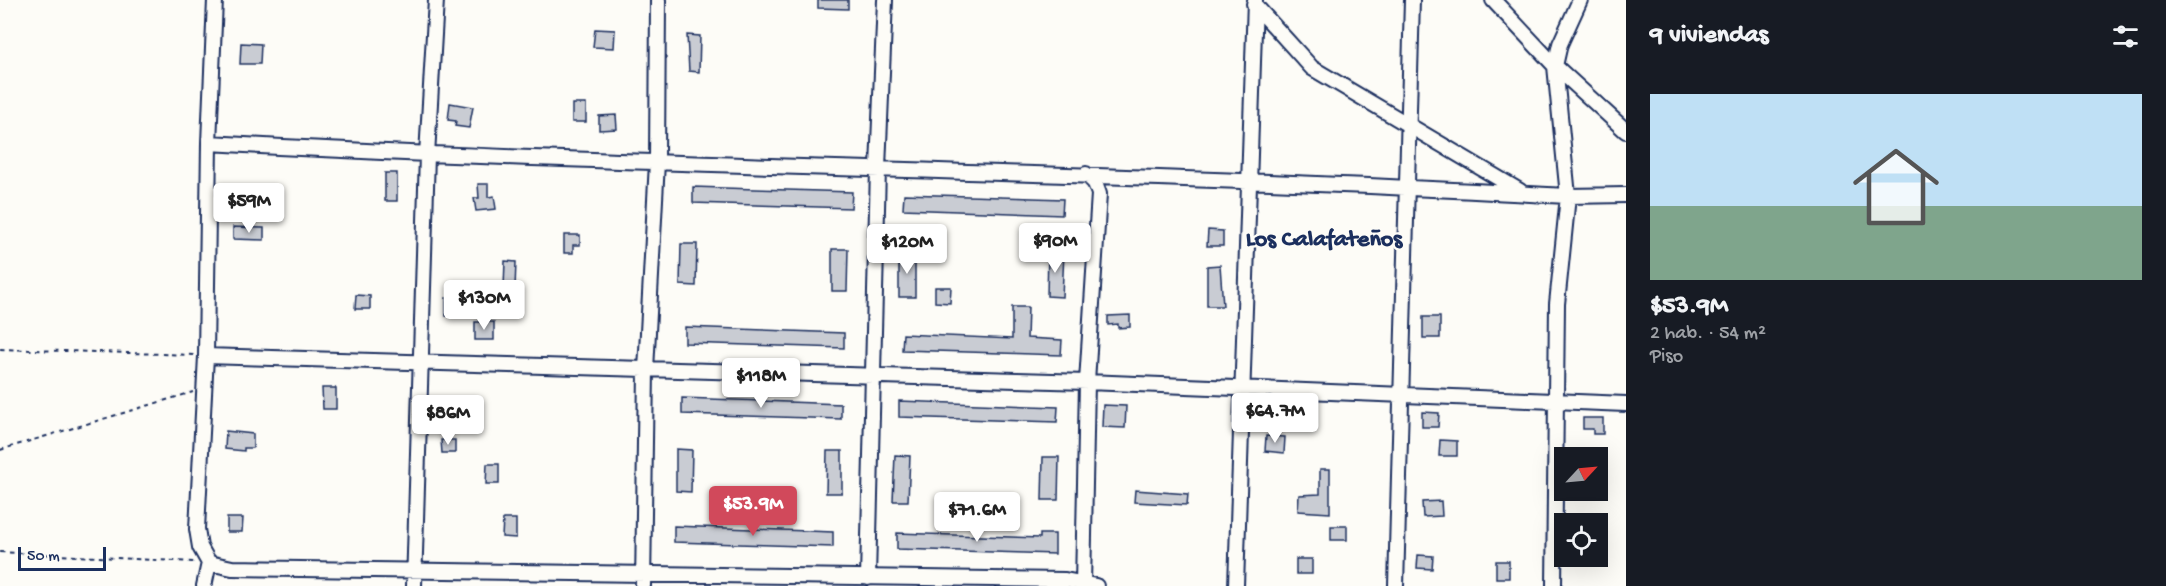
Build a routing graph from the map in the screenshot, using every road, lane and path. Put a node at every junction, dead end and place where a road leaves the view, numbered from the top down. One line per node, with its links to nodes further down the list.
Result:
1 (215, 0): 12 (street)
2 (436, 0): 13 (street)
3 (658, 0): 14 (street)
4 (885, 0): 15 (street)
5 (1412, 0): 10 (street)
6 (1493, 0): 9 (street)
7 (1580, 0): 9 (street)
8 (1254, 2): 10 (street); 17 (street)
9 (1556, 66): 11 (street); 21 (street)
10 (1410, 127): 18 (street); 19 (street)
11 (1626, 131)
12 (209, 143): 13 (street); 23 (street)
13 (427, 155): 14 (street); 24 (street)
14 (657, 162): 15 (street); 25 (street)
15 (878, 168): 16 (street); 26 (street)
16 (1086, 174): 17 (street); 27 (street)
17 (1250, 182): 18 (street); 29 (street)
18 (1408, 187): 19 (street); 30 (street)
19 (1523, 193): 21 (street)
20 (1626, 195): 21 (street)
21 (1568, 196): 31 (street)
22 (0, 349): 23 (path)
23 (206, 356): 24 (street); 28 (street)
24 (423, 363): 25 (street); 36 (street)
25 (646, 370): 26 (street); 39 (street)
26 (873, 377): 27 (street); 37 (street)
27 (1087, 382): 29 (street); 40 (street)
28 (202, 389): 33 (path); 35 (street)
29 (1244, 389): 30 (street); 44 (street)
30 (1401, 394): 31 (street); 45 (street)
31 (1557, 400): 32 (street); 46 (street)
32 (1626, 404)
33 (0, 450)
34 (0, 552): 35 (path)
35 (209, 563): 36 (street); 41 (street)
36 (415, 572): 39 (street); 42 (street)
37 (868, 578): 38 (street); 39 (street)
38 (956, 578): 40 (street); 43 (street)
39 (643, 579)
40 (1087, 585)
41 (204, 586)
42 (414, 586)
43 (975, 586)
44 (1236, 586)
45 (1396, 586)
46 (1554, 586)

